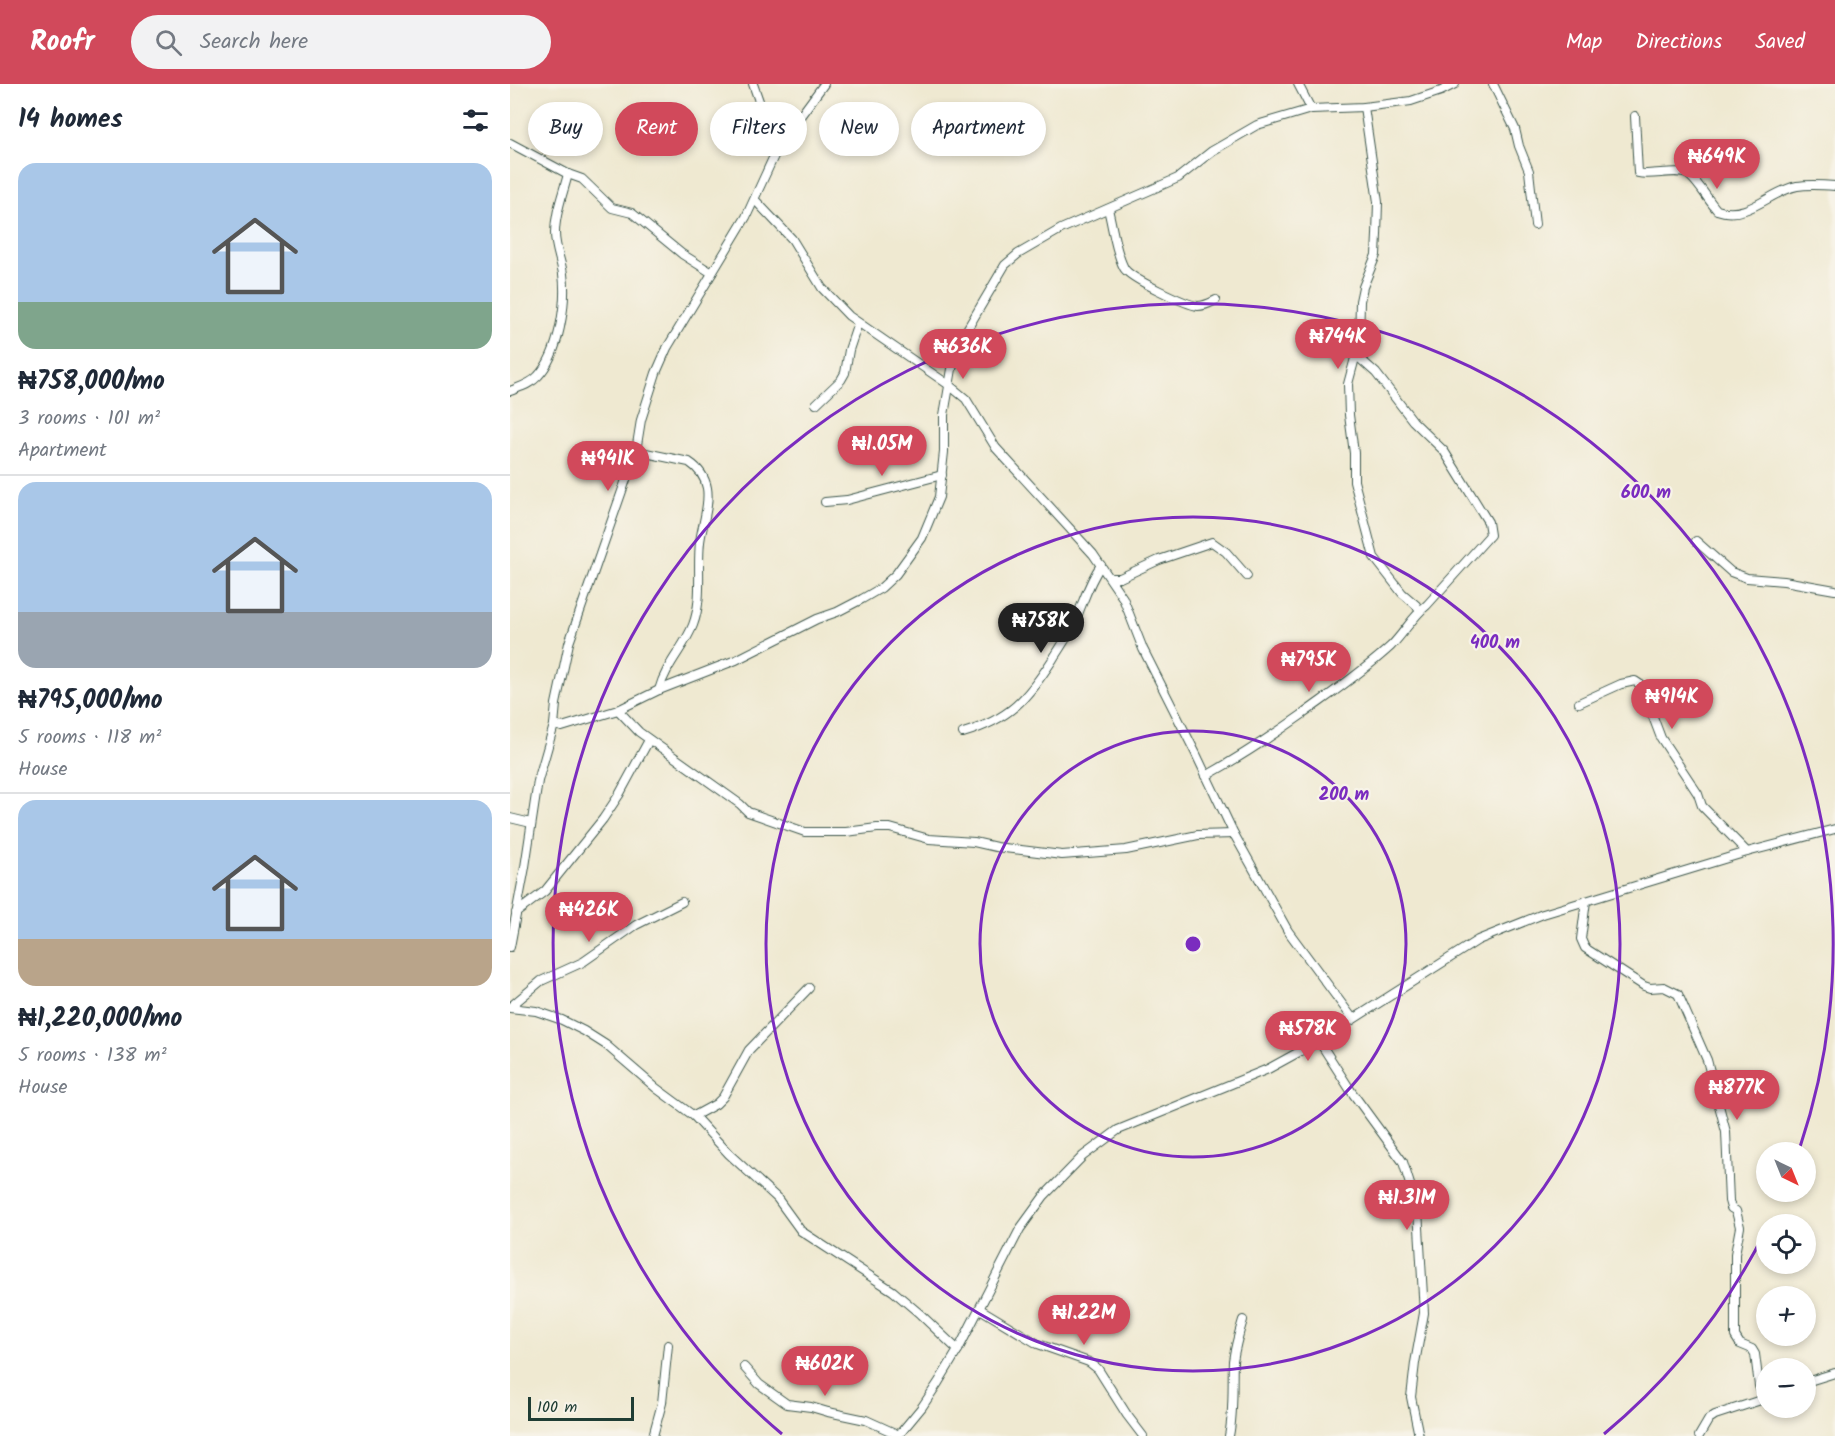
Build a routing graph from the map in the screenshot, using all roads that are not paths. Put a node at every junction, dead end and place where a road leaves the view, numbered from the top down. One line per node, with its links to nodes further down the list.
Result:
1 (753, 84): 6 (street)
2 (824, 84): 7 (street)
3 (1298, 84): 9 (street)
4 (1455, 84): 8 (street)
5 (1493, 84): 17 (street)
6 (759, 102)
7 (807, 107)
8 (1364, 107): 9 (street); 21 (street)
9 (1311, 109): 16 (street)
10 (1635, 116): 14 (street)
11 (510, 144): 13 (street)
12 (774, 156): 15 (street)
13 (568, 174): 18 (street); 23 (street)
14 (1835, 186)
15 (755, 200): 18 (street); 20 (street)
16 (1108, 209): 19 (street); 22 (street)
17 (1535, 225)
18 (712, 273): 25 (street)
19 (1216, 300)
20 (858, 323): 22 (street); 24 (street)
21 (1357, 356): 33 (street); 33 (street)
22 (950, 385): 26 (street); 29 (street)
23 (510, 391)
24 (816, 404)
25 (636, 450): 34 (street); 37 (street)
26 (942, 475): 27 (street); 34 (street)
27 (825, 502)
28 (1696, 541): 32 (street)
29 (1101, 565): 31 (street); 38 (street)
30 (1247, 576): 31 (street)
31 (1111, 578): 40 (street)
32 (1835, 590)
33 (1419, 610): 40 (street)
34 (659, 690): 36 (street)
35 (1579, 703): 45 (street)
36 (618, 710): 37 (street); 39 (street)
37 (554, 725): 42 (street)
38 (963, 733)
39 (649, 740): 44 (street); 48 (street)
40 (1206, 776): 44 (street)
41 (510, 818): 42 (street)
42 (531, 823): 48 (street)
43 (1835, 829): 45 (street)
44 (1234, 834): 52 (street)
45 (1747, 852): 46 (street)
46 (1586, 901): 52 (street); 59 (street)
47 (682, 902): 51 (street)
48 (516, 913): 49 (street)
49 (510, 947)
50 (809, 988): 54 (street)
51 (510, 1007): 54 (street)
52 (1353, 1019): 53 (street)
53 (1319, 1041): 55 (street); 68 (street)
54 (694, 1116): 58 (street)
55 (980, 1309): 58 (street); 66 (street)
56 (1243, 1320): 67 (street)
57 (668, 1345): 65 (street)
58 (958, 1350): 64 (street)
59 (1756, 1362)
60 (744, 1367): 64 (street)
61 (1835, 1373): 62 (street)
62 (1816, 1379)
63 (1756, 1401): 69 (street)
64 (898, 1435)
65 (653, 1436)
66 (1143, 1436)
67 (1230, 1436)
68 (1419, 1436)
69 (1699, 1436)

